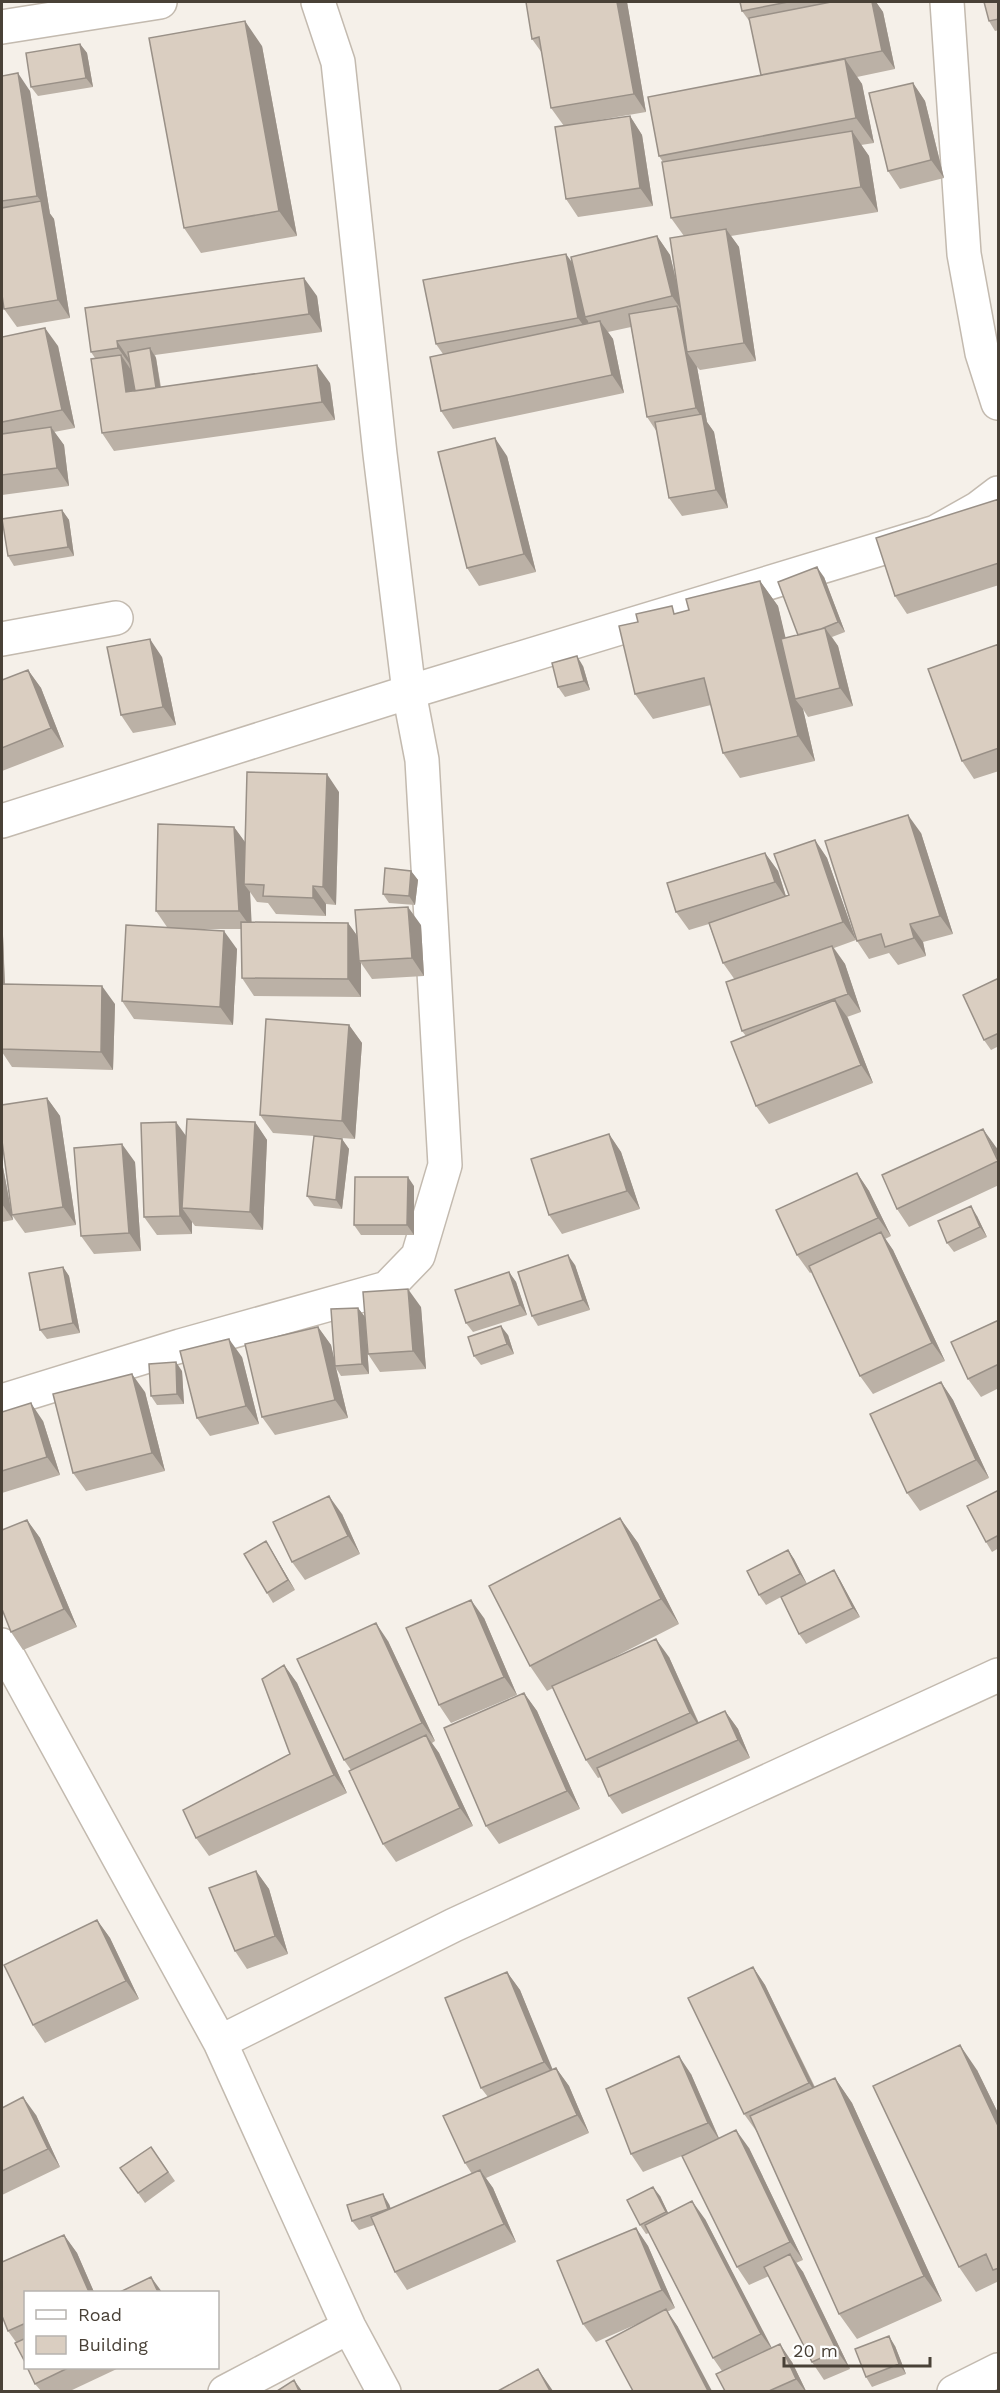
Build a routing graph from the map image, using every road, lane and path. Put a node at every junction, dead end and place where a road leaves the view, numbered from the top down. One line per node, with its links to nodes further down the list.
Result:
1 (160, 2): 4 (street)
2 (318, 2): 9 (street)
3 (946, 2): 5 (street)
4 (2, 27)
5 (999, 403)
6 (999, 493): 9 (street)
7 (116, 618): 8 (street)
8 (2, 639)
9 (408, 692): 10 (street); 11 (street)
10 (2, 821)
11 (2, 1401)
12 (2, 1645): 14 (street)
13 (999, 1674): 14 (street)
14 (220, 2042): 15 (street)
15 (349, 2327): 17 (street); 18 (street)
16 (999, 2370): 19 (street)
17 (225, 2391)
18 (384, 2391)
19 (954, 2391)

